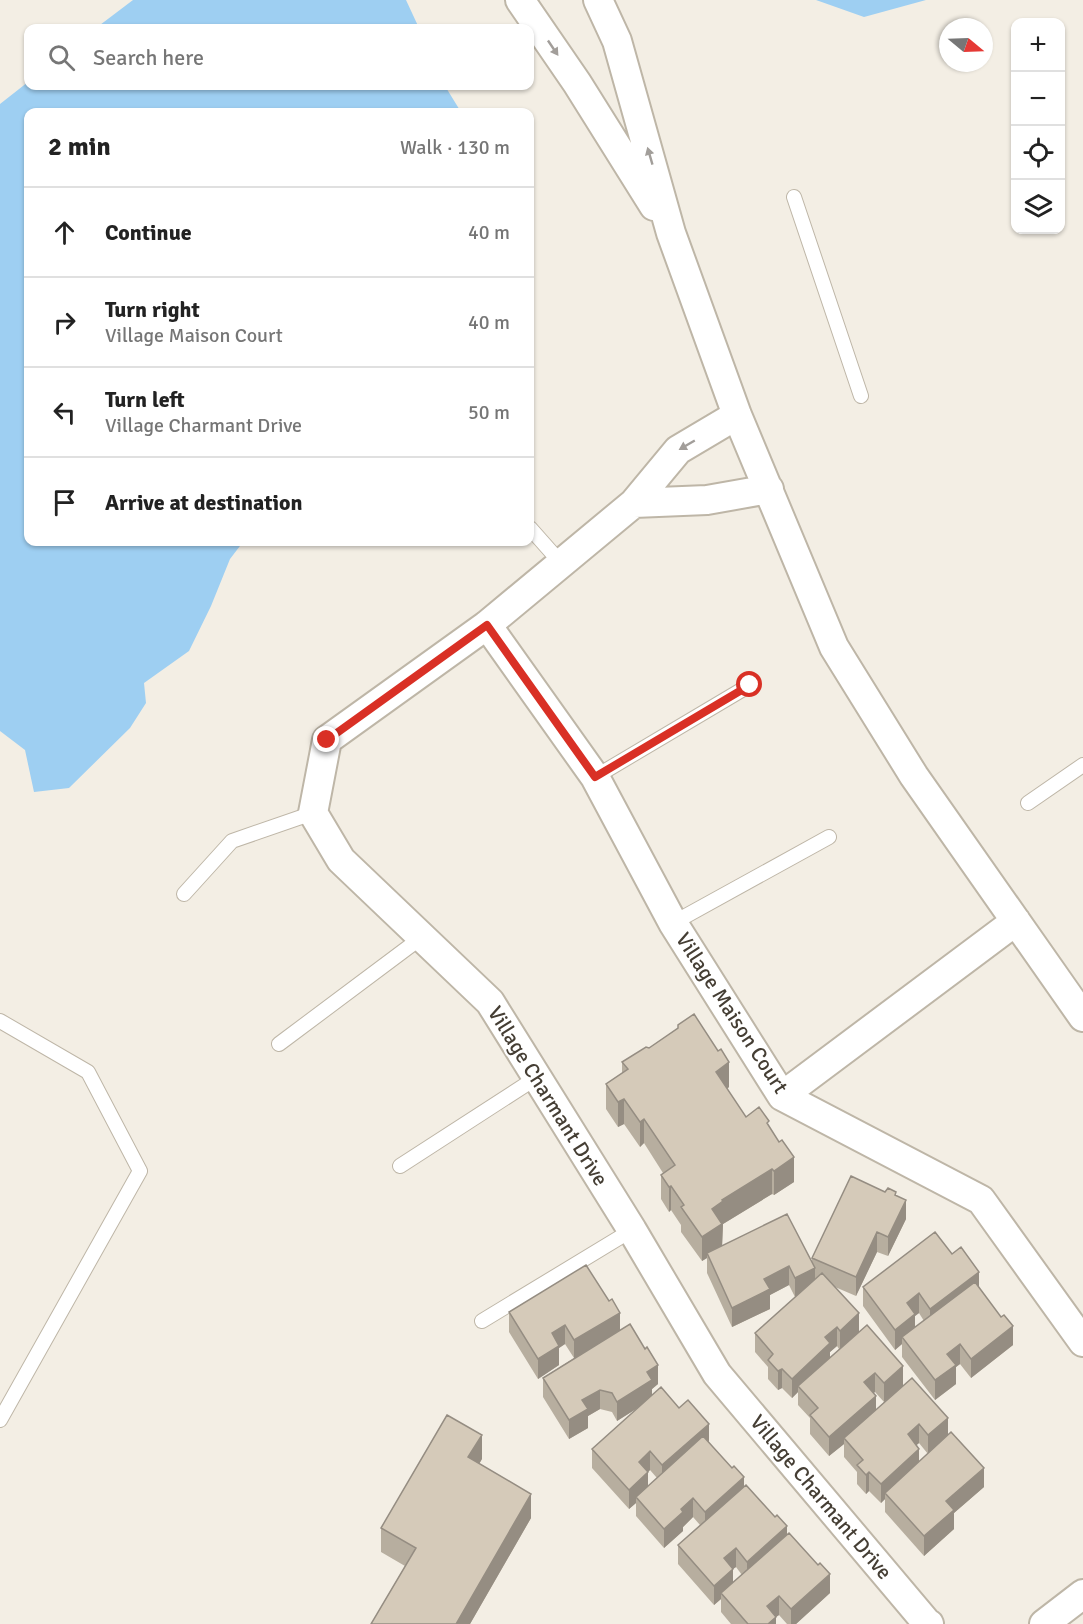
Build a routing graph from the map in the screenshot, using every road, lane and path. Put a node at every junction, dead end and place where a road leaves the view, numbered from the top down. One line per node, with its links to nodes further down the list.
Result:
1 (520, 0): 4 (street, one-way to 4)
2 (598, 0): 4 (street, one-way to 2)
3 (794, 197): 5 (lane)
4 (671, 233): 6 (street)
5 (861, 396)
6 (737, 415): 7 (street); 8 (street, one-way to 8)
7 (769, 489): 8 (street); 19 (street)
8 (634, 503): 10 (street)
9 (534, 533): 10 (lane)
10 (561, 563): 11 (street)
11 (487, 625): 14 (street, Village Maison Court); 16 (street)
12 (750, 685): 14 (lane)
13 (1083, 765): 15 (lane)
14 (595, 777): 20 (street, Village Maison Court)
15 (1028, 803)
16 (313, 813): 18 (lane); 21 (street, Village Charmant Drive)
17 (829, 837): 20 (lane)
18 (184, 894)
19 (1016, 921): 22 (street); 26 (street)
20 (673, 923): 26 (street, Village Maison Court)
21 (422, 937): 24 (lane); 25 (street, Village Charmant Drive)
22 (1083, 1017)
23 (0, 1021): 31 (lane)
24 (279, 1044)
25 (536, 1078): 27 (lane); 28 (street, Village Charmant Drive)
26 (782, 1096): 30 (street, Village Maison Court)
27 (400, 1166)
28 (632, 1230): 29 (lane); 33 (street, Village Charmant Drive)
29 (482, 1321)
30 (1083, 1342)
31 (0, 1420)
32 (1083, 1594): 34 (street)
33 (929, 1624)
34 (1044, 1624)

